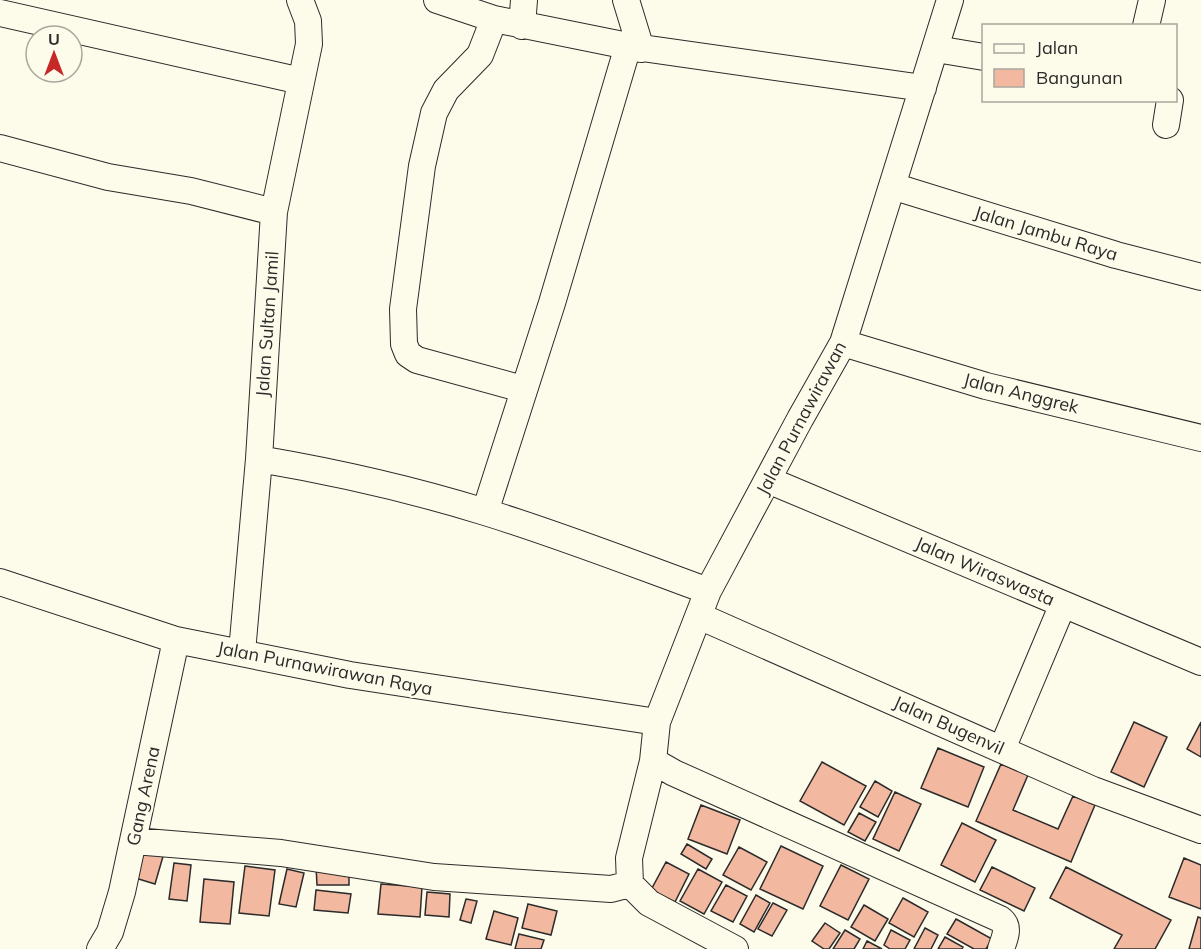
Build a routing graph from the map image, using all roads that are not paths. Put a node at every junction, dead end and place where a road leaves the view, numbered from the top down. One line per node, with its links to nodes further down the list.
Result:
1 (300, 0): 14 (street, Jalan Sultan Jamil)
2 (437, 0): 8 (street)
3 (524, 0): 10 (street)
4 (626, 0): 11 (street)
5 (950, 0): 12 (street, Jalan Purnawirawan)
6 (1152, 0): 9 (street)
7 (0, 13): 14 (street)
8 (494, 20): 10 (street); 23 (street)
9 (1146, 24)
10 (522, 26): 11 (street)
11 (634, 48): 15 (street); 23 (street)
12 (936, 49): 13 (street); 15 (street, Jalan Purnawirawan)
13 (982, 57)
14 (301, 81): 20 (street, Jalan Sultan Jamil)
15 (923, 88): 19 (street, Jalan Purnawirawan)
16 (1170, 102): 17 (street)
17 (1166, 125)
18 (0, 148): 20 (street)
19 (892, 186): 21 (street, Jalan Jambu Raya); 22 (street, Jalan Purnawirawan)
20 (274, 212): 25 (street, Jalan Sultan Jamil)
21 (1201, 277)
22 (843, 343): 24 (street, Jalan Anggrek); 26 (street, Jalan Purnawirawan)
23 (523, 389): 27 (street)
24 (1201, 438)
25 (259, 459): 27 (street); 33 (street, Jalan Sultan Jamil)
26 (768, 480): 29 (street, Jalan Purnawirawan); 30 (street, Jalan Wiraswasta)
27 (485, 512): 29 (street)
28 (0, 582): 32 (street, Jalan Purnawirawan Raya)
29 (708, 591): 31 (street, Jalan Purnawirawan)
30 (1063, 604): 34 (street, Jalan Wiraswasta); 36 (street)
31 (699, 616): 35 (street, Jalan Purnawirawan); 36 (street, Jalan Bugenvil)
32 (176, 640): 33 (street, Jalan Purnawirawan Raya); 39 (street, Gang Arena)
33 (242, 652): 35 (street, Jalan Purnawirawan Raya)
34 (1201, 662)
35 (657, 722): 37 (street, Jalan Purnawirawan)
36 (1002, 749): 38 (street, Jalan Bugenvil)
37 (653, 761): 40 (street, Jalan Purnawirawan); 43 (street)
38 (1201, 830)
39 (134, 841): 40 (street); 41 (street, Gang Arena)
40 (630, 884): 42 (street)
41 (100, 949)
42 (735, 949)
43 (1000, 949)

